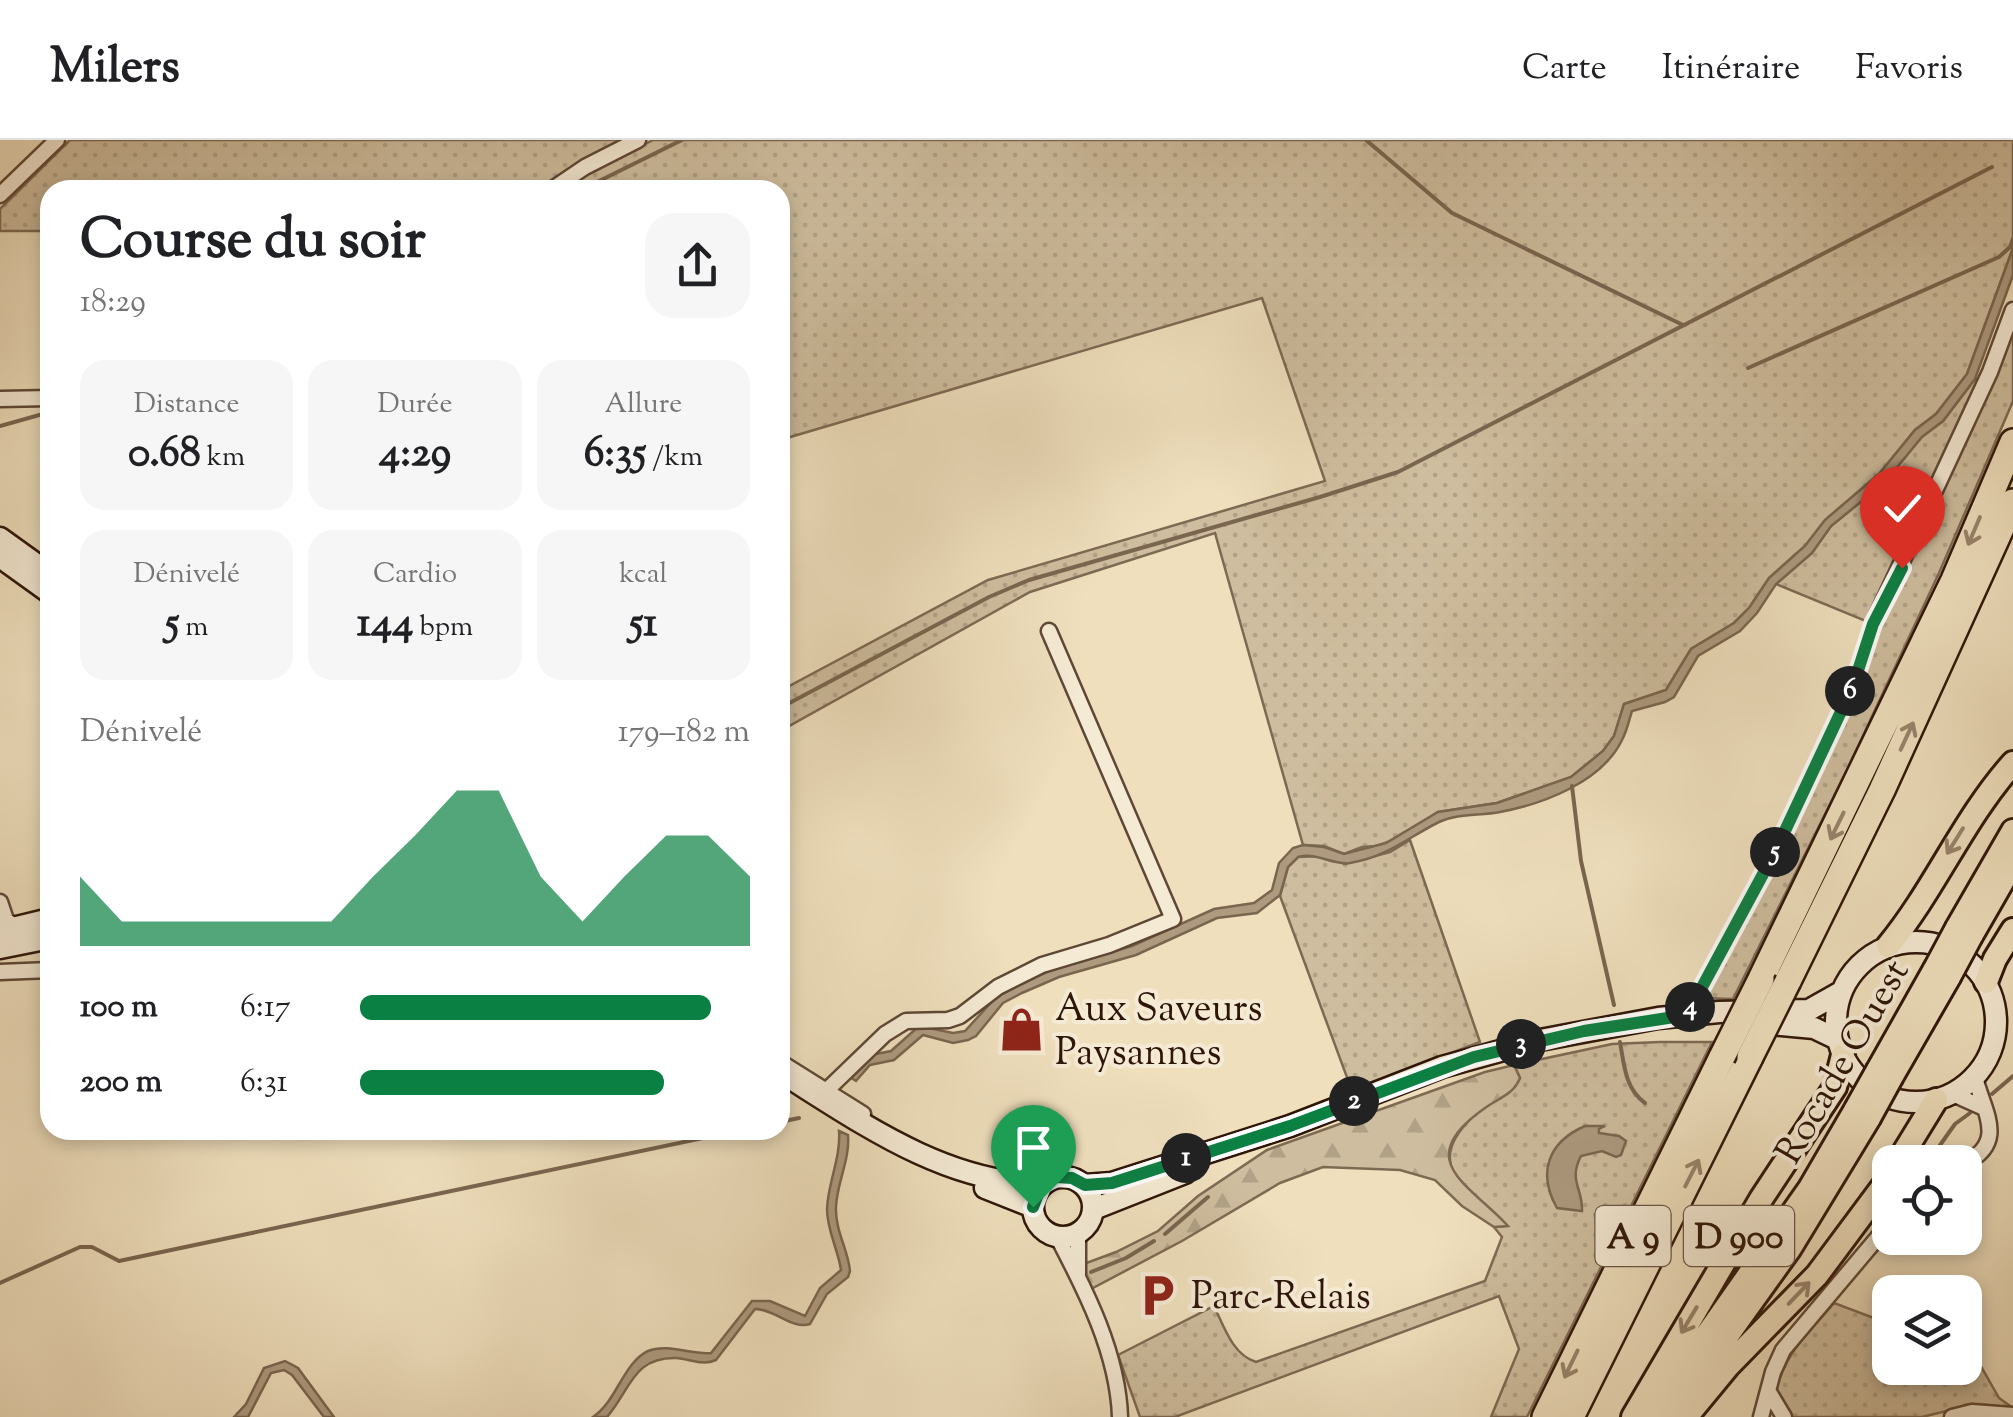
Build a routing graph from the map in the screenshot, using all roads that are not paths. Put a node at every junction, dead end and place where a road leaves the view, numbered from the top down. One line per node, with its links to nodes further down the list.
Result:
1 (638, 140): 3 (street)
2 (53, 141): 4 (street)
3 (565, 180)
4 (0, 195)
5 (2013, 310): 30 (street)
6 (40, 398): 7 (street)
7 (0, 399)
8 (2013, 442): 57 (highway, A 9, one-way to 57, bridge)
9 (2013, 502): 58 (highway, A 9, one-way to 9, bridge)
10 (0, 538): 12 (main road)
11 (0, 557): 13 (main road)
12 (40, 567)
13 (40, 586)
14 (1049, 631): 38 (street)
15 (2013, 763): 24 (highway, one-way to 24)
16 (2013, 831): 22 (highway, Rocade Ouest / D 900)
17 (2013, 863): 22 (highway, Rocade Ouest / D 900)
18 (0, 902): 20 (street)
19 (40, 921): 20 (main road)
20 (9, 929)
21 (2013, 930): 29 (highway)
22 (1964, 932): 41 (highway, Rocade Ouest / D 900, bridge)
23 (40, 940): 25 (main road)
24 (1888, 946): 28 (main road); 29 (main road)
25 (0, 948)
26 (40, 970): 27 (street)
27 (0, 972)
28 (1841, 992): 30 (main road); 32 (main road)
29 (1998, 999): 33 (main road)
30 (1687, 1015): 46 (main road)
31 (2013, 1039): 33 (main road)
32 (1840, 1047): 39 (main road); 49 (main road); 59 (highway, D 900, one-way to 59)
33 (1992, 1050): 35 (main road)
34 (790, 1068): 38 (street)
35 (1976, 1077): 39 (main road); 40 (street)
36 (790, 1079): 44 (main road)
37 (790, 1089): 48 (main road)
38 (828, 1089): 44 (street)
39 (1944, 1097): 40 (street); 42 (highway)
40 (1982, 1107): 43 (street)
41 (1862, 1114): 60 (highway, Rocade Ouest / D 900); 61 (highway, Rocade Ouest / D 900)
42 (1910, 1145)
43 (1982, 1151)
44 (921, 1154): 45 (main road)
45 (1042, 1184): 46 (main road); 48 (main road)
46 (1085, 1185): 49 (main road)
47 (1872, 1201): 62 (highway, D 900, one-way to 47)
48 (1033, 1207): 50 (main road)
49 (1094, 1209): 50 (main road)
50 (1068, 1235): 52 (street)
51 (1872, 1244): 53 (street)
52 (1119, 1388): 55 (street); 56 (street)
53 (1769, 1392): 63 (street); 64 (street)
54 (2013, 1415): 65 (street)
55 (1120, 1417)
56 (1129, 1417)
57 (1545, 1417)
58 (1571, 1417)
59 (1634, 1417)
60 (1650, 1417)
61 (1669, 1417)
62 (1686, 1417)
63 (1762, 1417)
64 (1784, 1417)
65 (1952, 1417)

